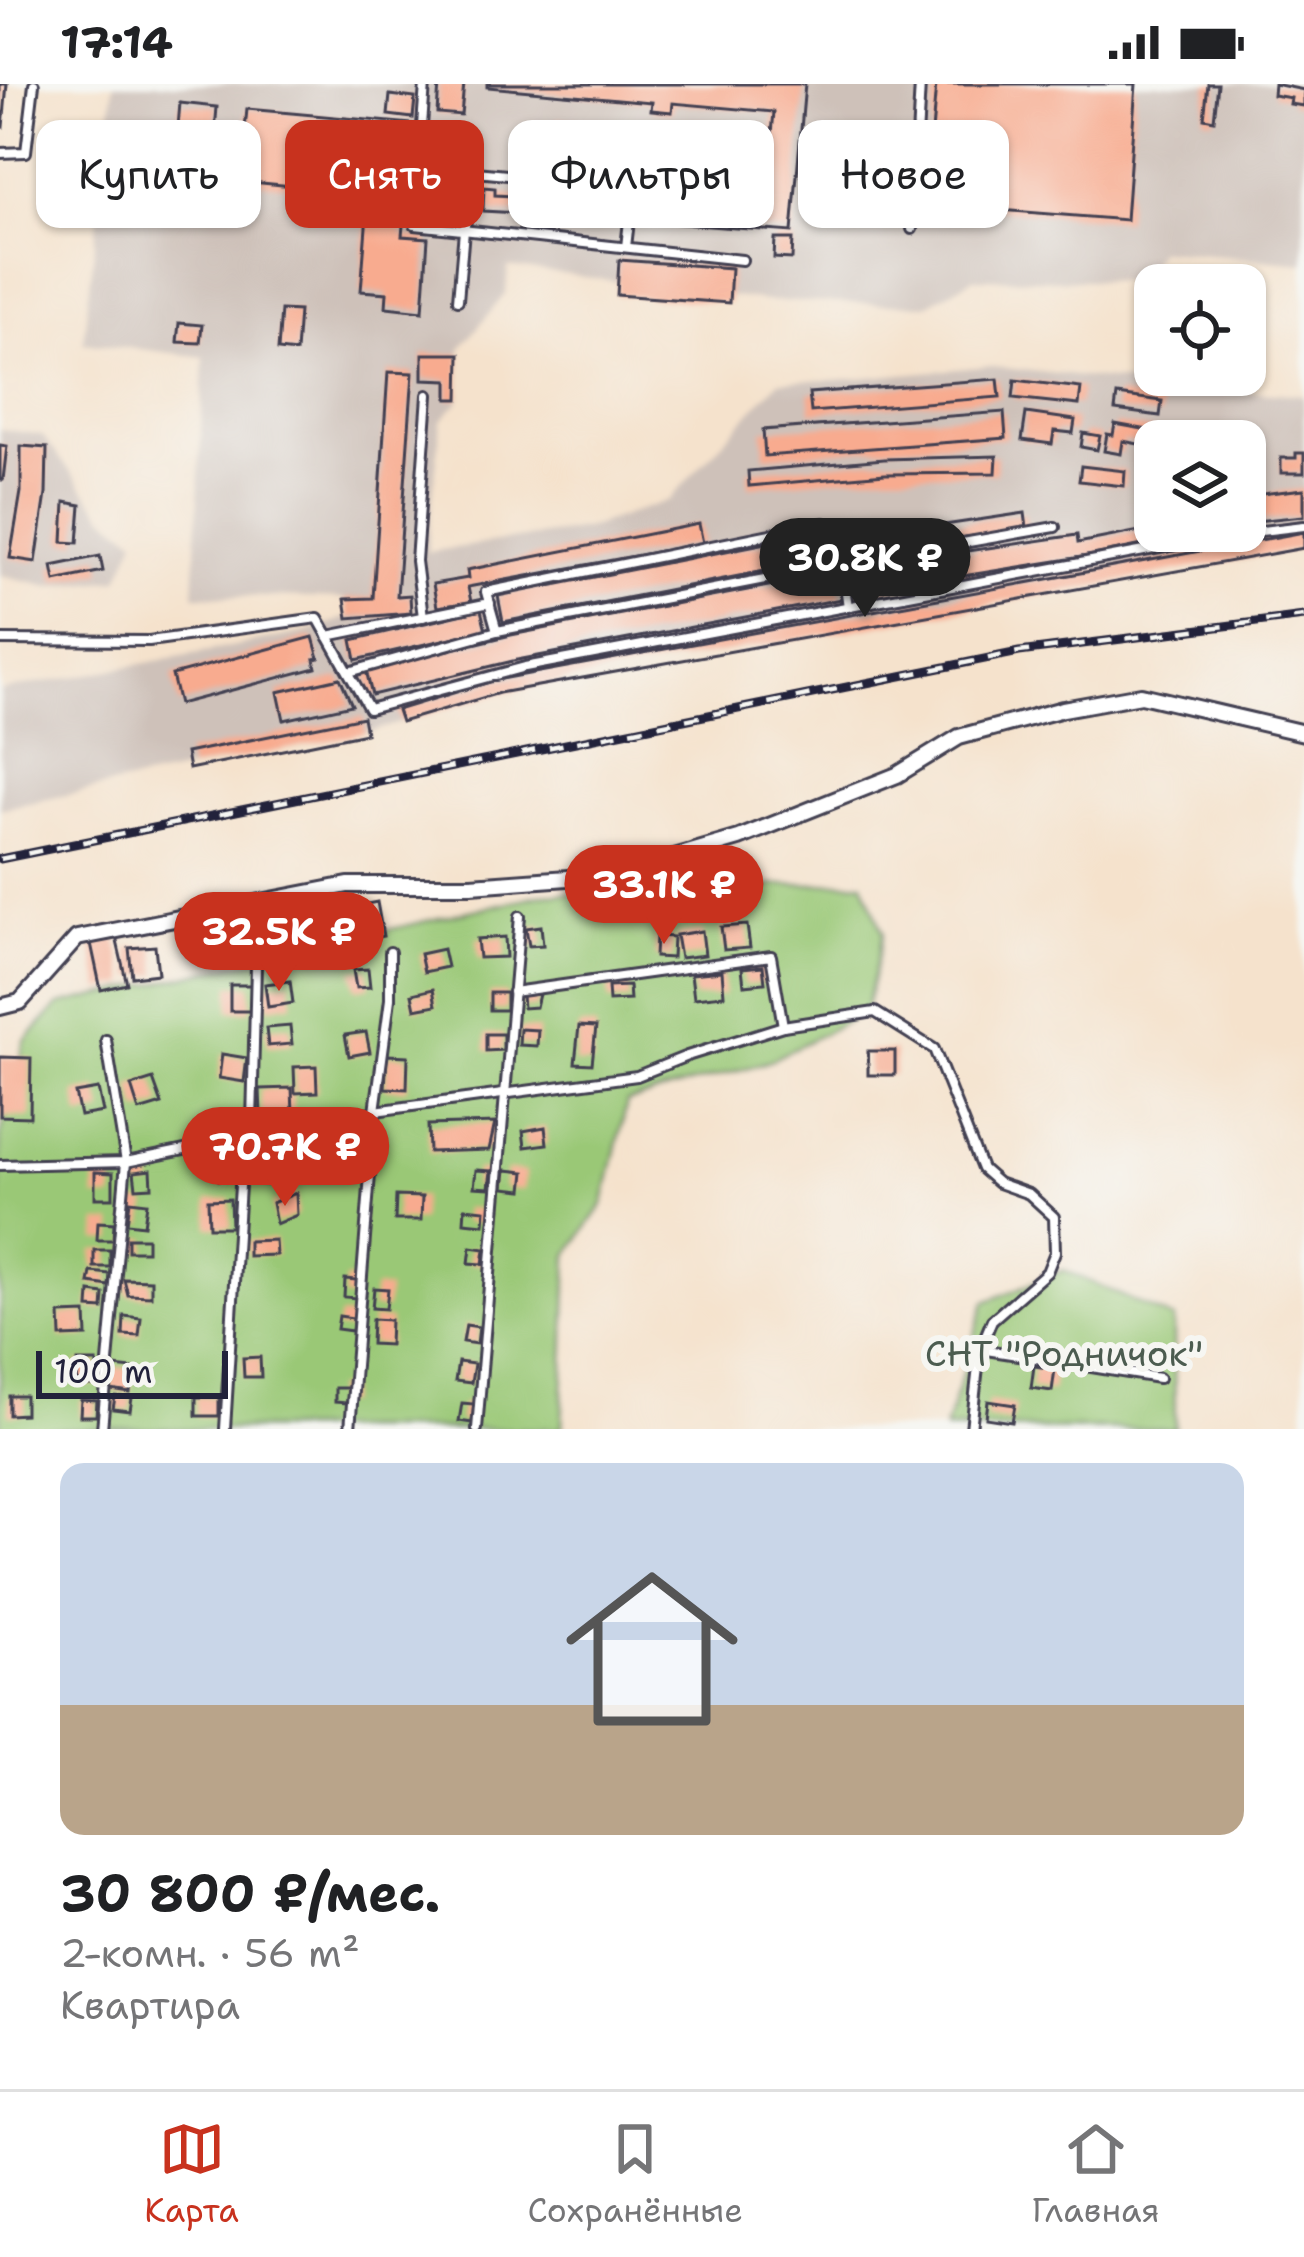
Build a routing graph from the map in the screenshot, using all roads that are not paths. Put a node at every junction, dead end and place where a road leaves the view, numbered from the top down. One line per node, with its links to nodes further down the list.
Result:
1 (34, 84): 4 (lane)
2 (425, 84): 8 (lane)
3 (920, 84): 7 (lane)
4 (0, 153)
5 (508, 175): 8 (lane)
6 (628, 228): 9 (lane)
7 (912, 229)
8 (464, 230): 9 (lane); 11 (lane)
9 (626, 248): 10 (lane)
10 (742, 260)
11 (458, 300)
12 (428, 395): 19 (lane)
13 (824, 523): 17 (lane)
14 (1304, 526): 18 (lane)
15 (1055, 527): 16 (lane)
16 (842, 564): 18 (lane); 20 (lane)
17 (490, 603): 19 (lane); 20 (lane)
18 (848, 607): 23 (lane)
19 (423, 617): 21 (lane)
20 (497, 632): 23 (lane)
21 (328, 636): 22 (lane); 23 (lane)
22 (0, 640)
23 (349, 672)
24 (1304, 733): 29 (street)
25 (520, 916): 28 (lane)
26 (390, 952): 33 (lane)
27 (256, 965): 34 (lane)
28 (513, 992): 30 (lane); 32 (lane)
29 (0, 1007)
30 (783, 1026): 32 (lane); 37 (lane)
31 (106, 1040): 35 (lane)
32 (505, 1091): 33 (lane); 42 (lane)
33 (375, 1111): 34 (lane); 41 (lane)
34 (243, 1137): 35 (lane); 40 (lane)
35 (126, 1162): 36 (lane); 39 (lane)
36 (0, 1165)
37 (980, 1349): 38 (lane); 43 (lane)
38 (1159, 1378)
39 (102, 1429)
40 (224, 1429)
41 (350, 1429)
42 (477, 1429)
43 (971, 1429)

